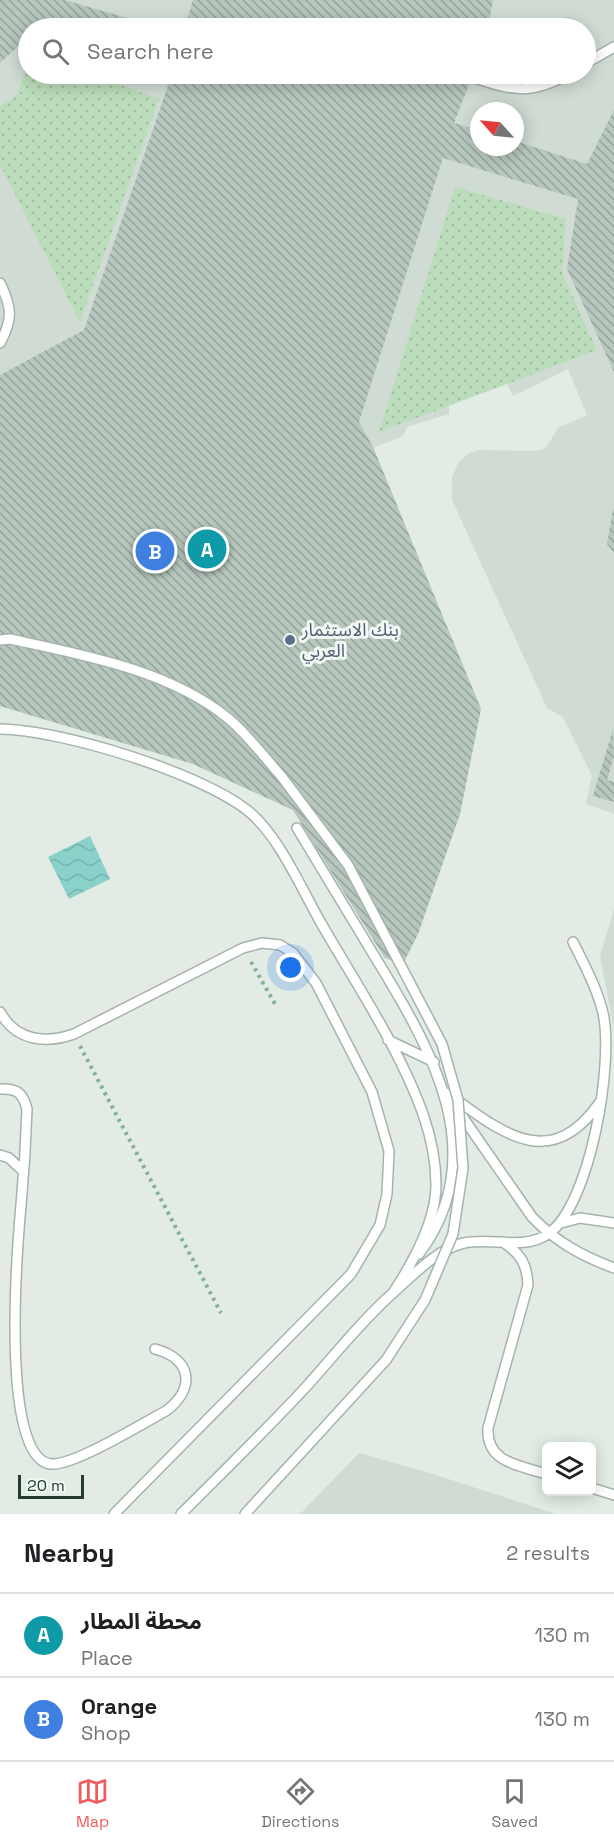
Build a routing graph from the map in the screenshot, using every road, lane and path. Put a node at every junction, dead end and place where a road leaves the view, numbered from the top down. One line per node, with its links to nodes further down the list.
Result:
1 (614, 47): 2 (lane)
2 (596, 57)
3 (499, 84): 4 (lane)
4 (548, 84)
5 (0, 283): 6 (lane)
6 (0, 343)
7 (0, 640): 37 (lane, bridge)
8 (0, 729): 15 (lane)
9 (297, 828): 16 (lane)
10 (573, 942): 17 (lane)
11 (243, 948): 12 (path); 14 (lane); 35 (lane)
12 (275, 1004)
13 (0, 1011): 14 (lane)
14 (74, 1035): 30 (path)
15 (388, 1040): 16 (lane); 27 (lane)
16 (434, 1062): 19 (lane)
17 (611, 1063): 20 (lane)
18 (0, 1089): 22 (lane)
19 (445, 1090): 20 (lane); 25 (lane); 27 (lane)
20 (603, 1097): 23 (lane)
21 (0, 1155): 22 (lane)
22 (23, 1171): 31 (lane)
23 (561, 1223): 24 (lane); 25 (lane)
24 (614, 1223)
25 (548, 1234): 26 (lane); 28 (lane)
26 (503, 1242): 29 (lane); 32 (lane)
27 (412, 1263): 29 (lane)
28 (609, 1266)
29 (393, 1293): 36 (lane)
30 (220, 1313)
31 (155, 1349)
32 (542, 1473)
33 (596, 1490): 34 (lane)
34 (614, 1495)
35 (114, 1514)
36 (181, 1514)
37 (245, 1514)

